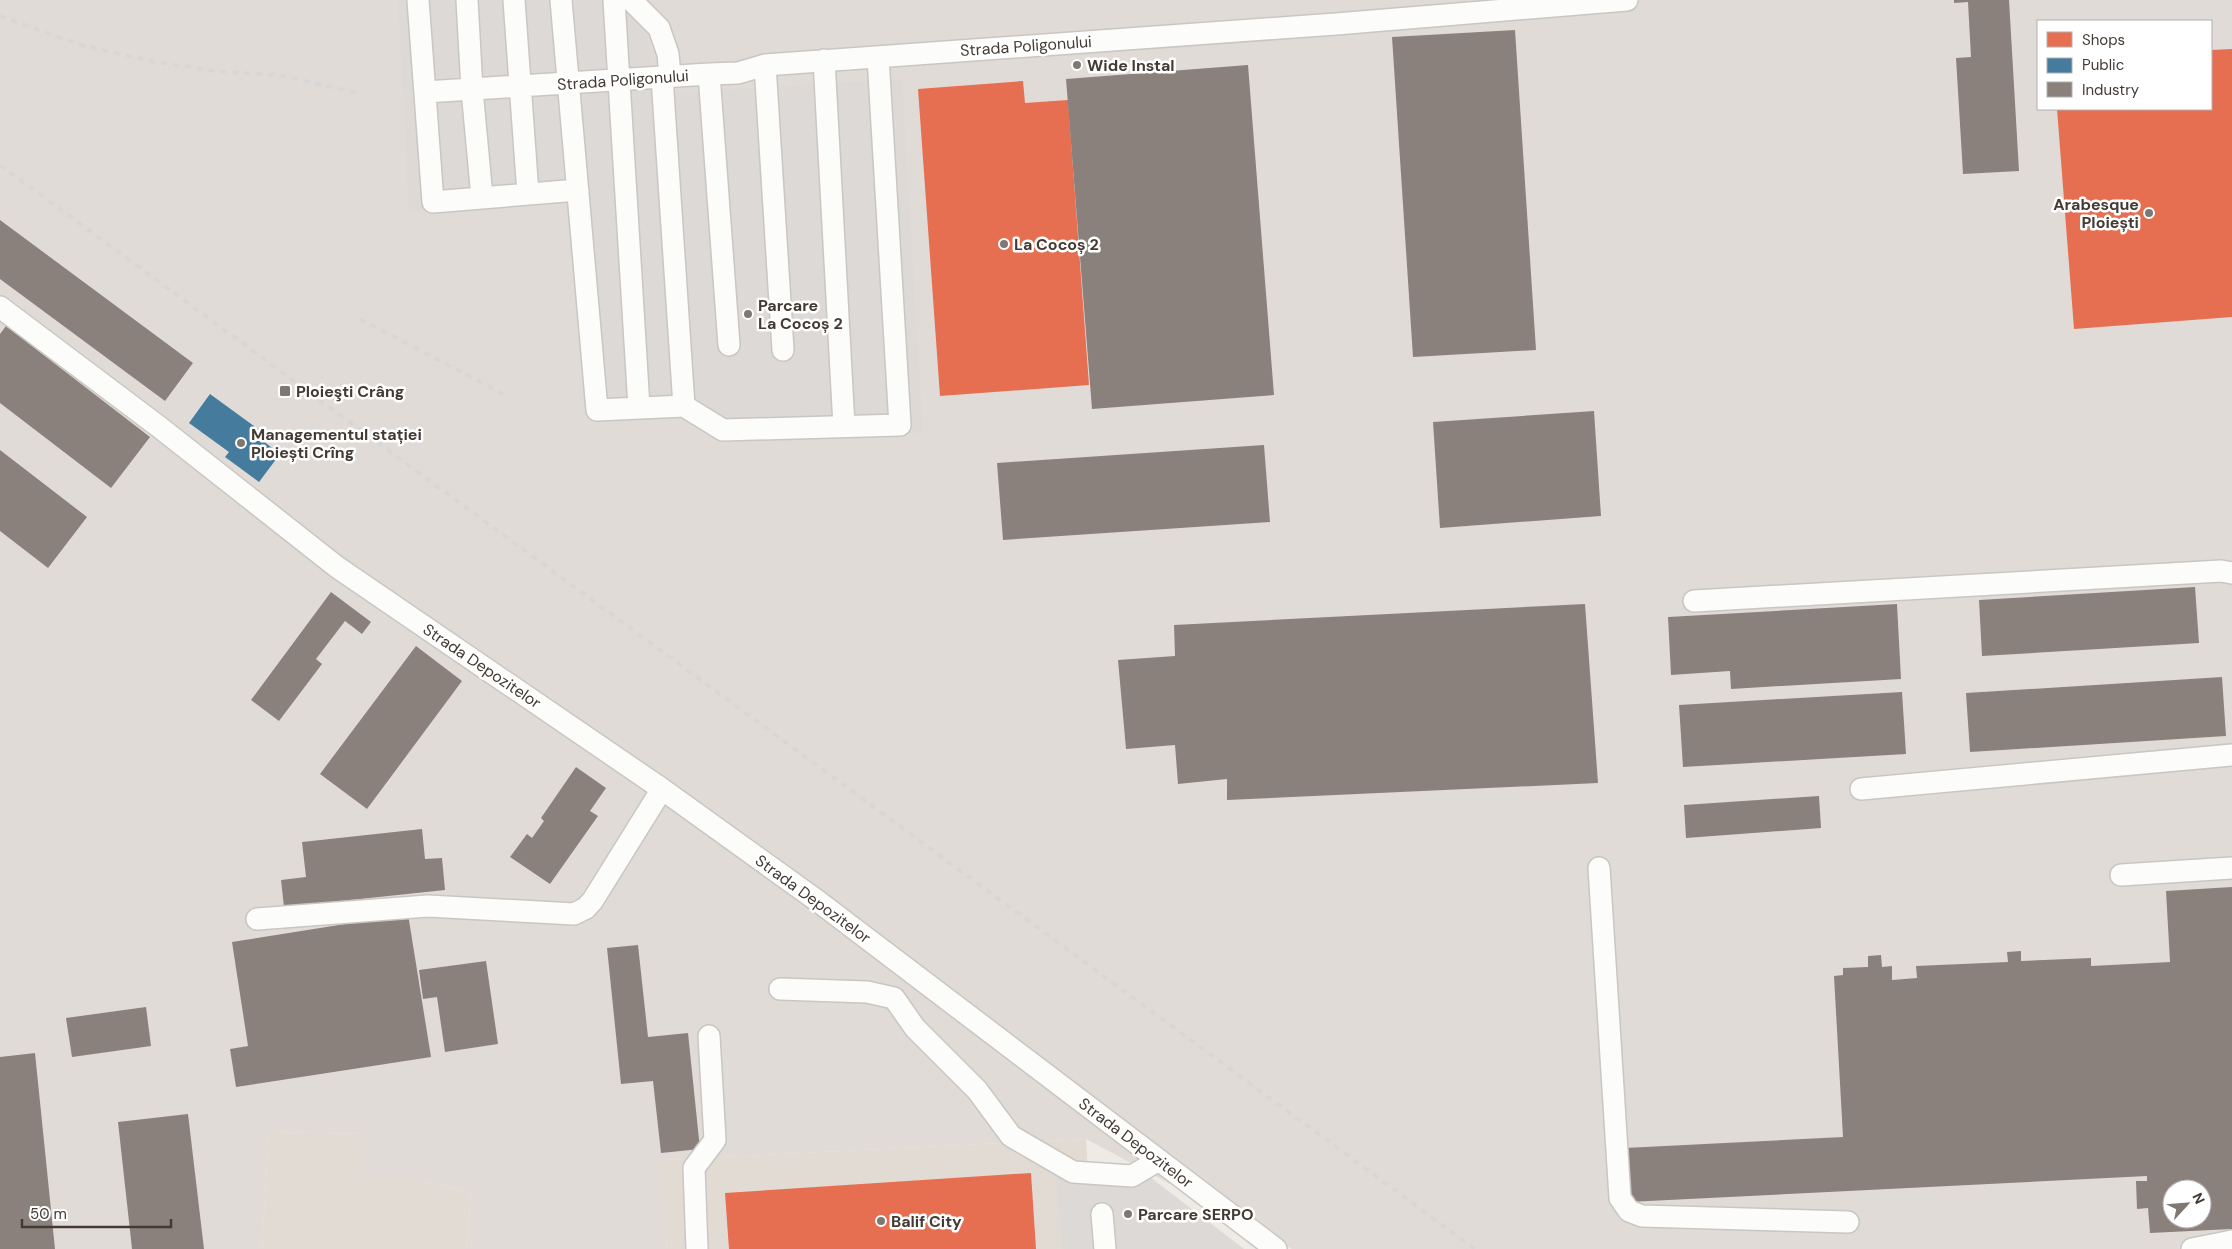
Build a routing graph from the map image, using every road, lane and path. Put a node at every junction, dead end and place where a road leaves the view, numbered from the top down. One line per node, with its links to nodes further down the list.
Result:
1 (418, 0): 17 (street)
2 (467, 0): 16 (street)
3 (514, 0): 15 (street)
4 (561, 0): 14 (street)
5 (614, 0): 13 (street)
6 (631, 0): 12 (street)
7 (1627, 0): 8 (street, Strada Poligonului)
8 (878, 56): 9 (street, Strada Poligonului); 26 (street)
9 (824, 60): 10 (street, Strada Poligonului); 26 (street)
10 (765, 65): 11 (street, Strada Poligonului); 23 (street)
11 (709, 74): 12 (street, Strada Poligonului); 22 (street)
12 (666, 77): 13 (street, Strada Poligonului); 24 (street)
13 (618, 80): 14 (street, Strada Poligonului); 25 (street)
14 (569, 84): 15 (street, Strada Poligonului); 18 (street)
15 (520, 87): 16 (street, Strada Poligonului); 19 (street)
16 (472, 90): 17 (street, Strada Poligonului); 20 (street)
17 (425, 92): 20 (street)
18 (578, 190): 19 (street); 25 (street)
19 (528, 194): 20 (street)
20 (482, 197)
21 (0, 307): 30 (street, Strada Depozitelor)
22 (729, 345)
23 (782, 350)
24 (684, 406): 25 (street); 26 (street)
25 (639, 408)
26 (844, 426)
27 (2232, 573): 28 (street)
28 (1694, 600)
29 (2232, 755): 31 (street)
30 (662, 789): 35 (street); 38 (street, Strada Depozitelor)
31 (1860, 789)
32 (1600, 868): 40 (street)
33 (2232, 868): 34 (street)
34 (2121, 875)
35 (257, 919)
36 (780, 989): 38 (street)
37 (709, 1036): 42 (street)
38 (1159, 1160): 44 (street, Strada Depozitelor)
39 (1102, 1214): 43 (street)
40 (1848, 1222)
41 (2232, 1241): 45 (street)
42 (697, 1249)
43 (1105, 1249)
44 (1276, 1249)
45 (2192, 1249)

